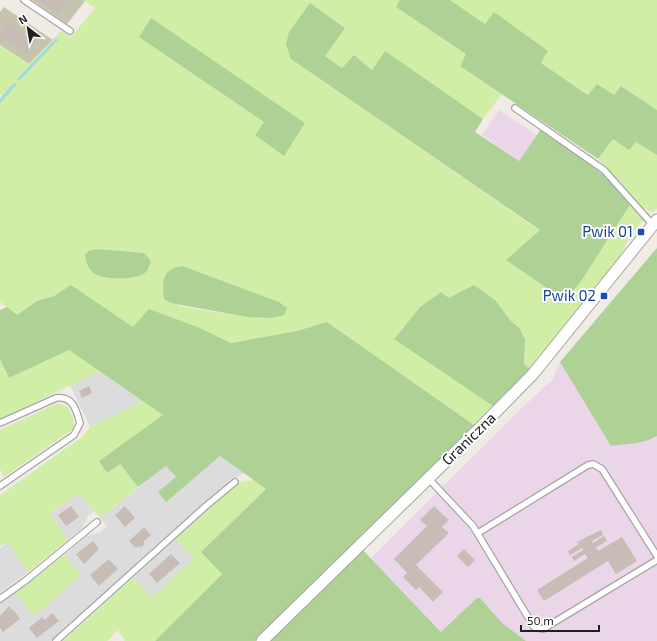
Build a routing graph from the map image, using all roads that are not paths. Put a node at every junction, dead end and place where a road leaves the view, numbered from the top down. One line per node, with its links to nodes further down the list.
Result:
1 (24, 0): 2 (lane)
2 (70, 31)
3 (515, 108): 4 (lane)
4 (655, 222): 6 (street, Graniczna)
5 (0, 423): 8 (lane)
6 (428, 478): 10 (lane); 15 (street, Graniczna)
7 (235, 482): 14 (lane)
8 (0, 486)
9 (97, 522): 13 (lane)
10 (478, 533): 11 (lane); 12 (lane)
11 (657, 556)
12 (657, 560)
13 (0, 599)
14 (56, 641)
15 (262, 641)

